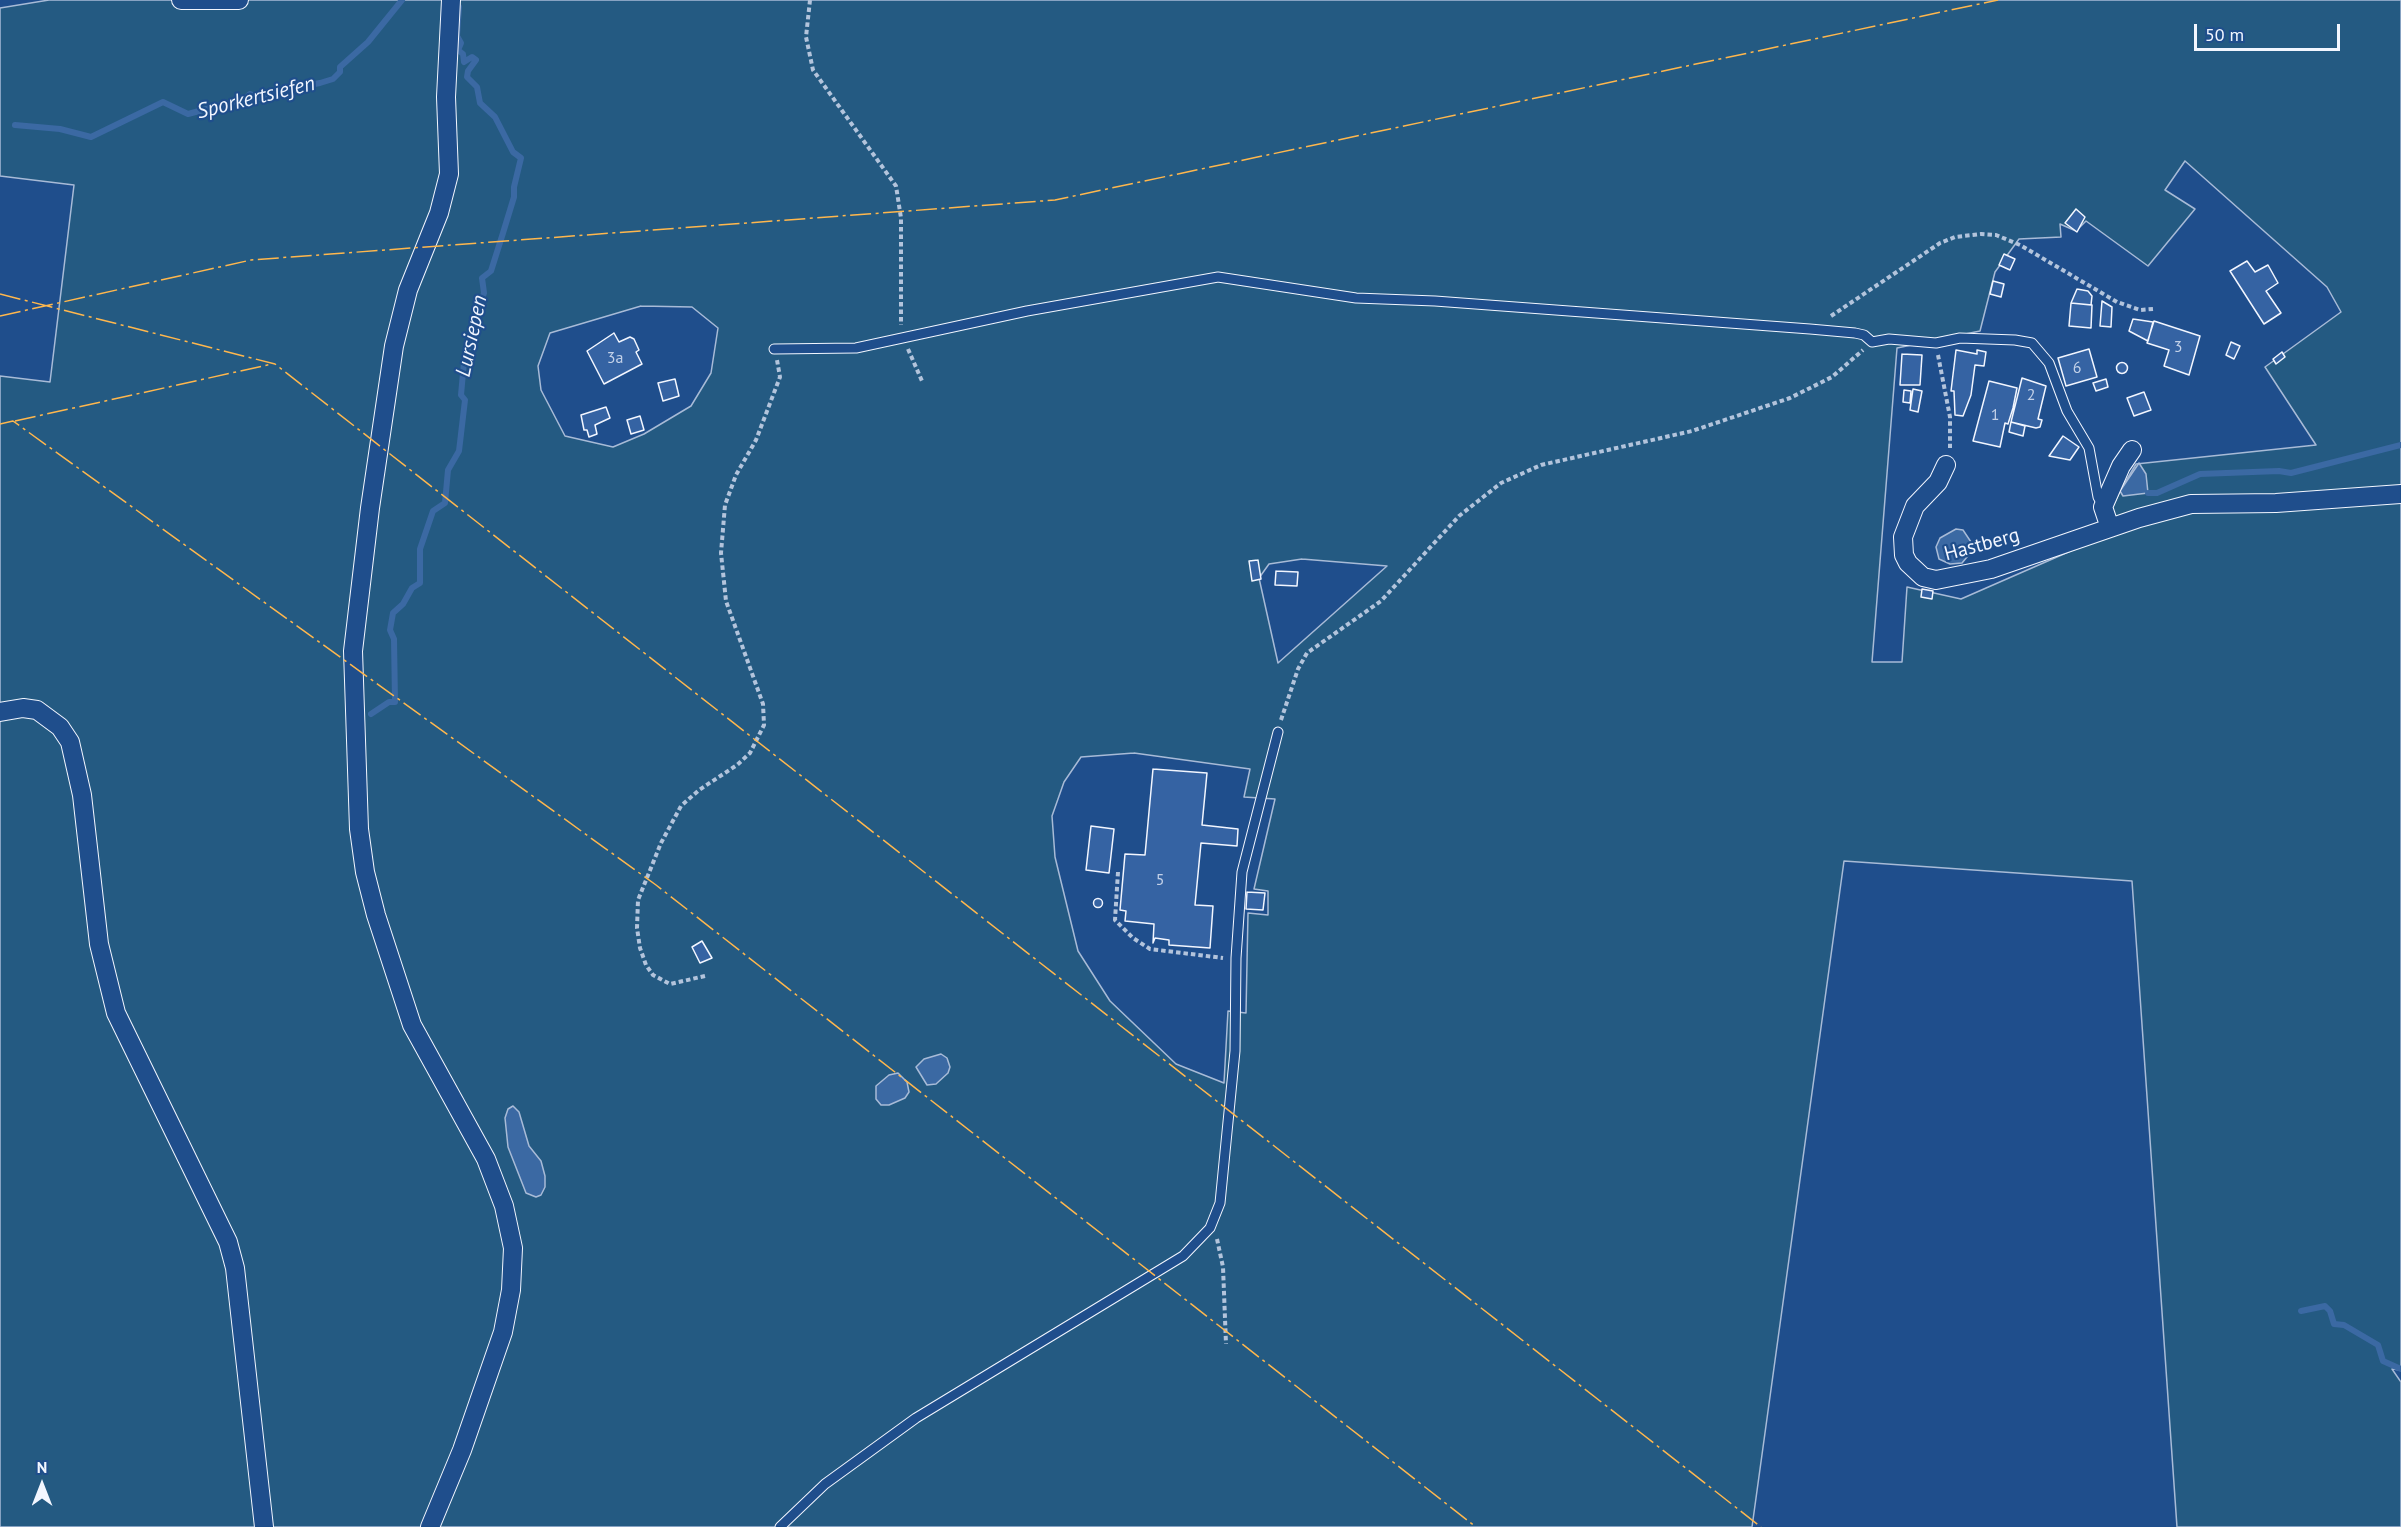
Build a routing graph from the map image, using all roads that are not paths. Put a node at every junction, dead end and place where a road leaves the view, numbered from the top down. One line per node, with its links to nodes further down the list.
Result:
1 (182, 0): 2 (street)
2 (238, 0)
3 (451, 0): 13 (street)
4 (774, 349): 8 (lane)
5 (2132, 450): 8 (street)
6 (1946, 465): 9 (street, Hastberg)
7 (2401, 494): 9 (street, Hastberg)
8 (2103, 507): 9 (street)
9 (2110, 528)
10 (0, 712): 12 (street)
11 (1278, 732): 14 (lane)
12 (264, 1527)
13 (430, 1527)
14 (780, 1527)

